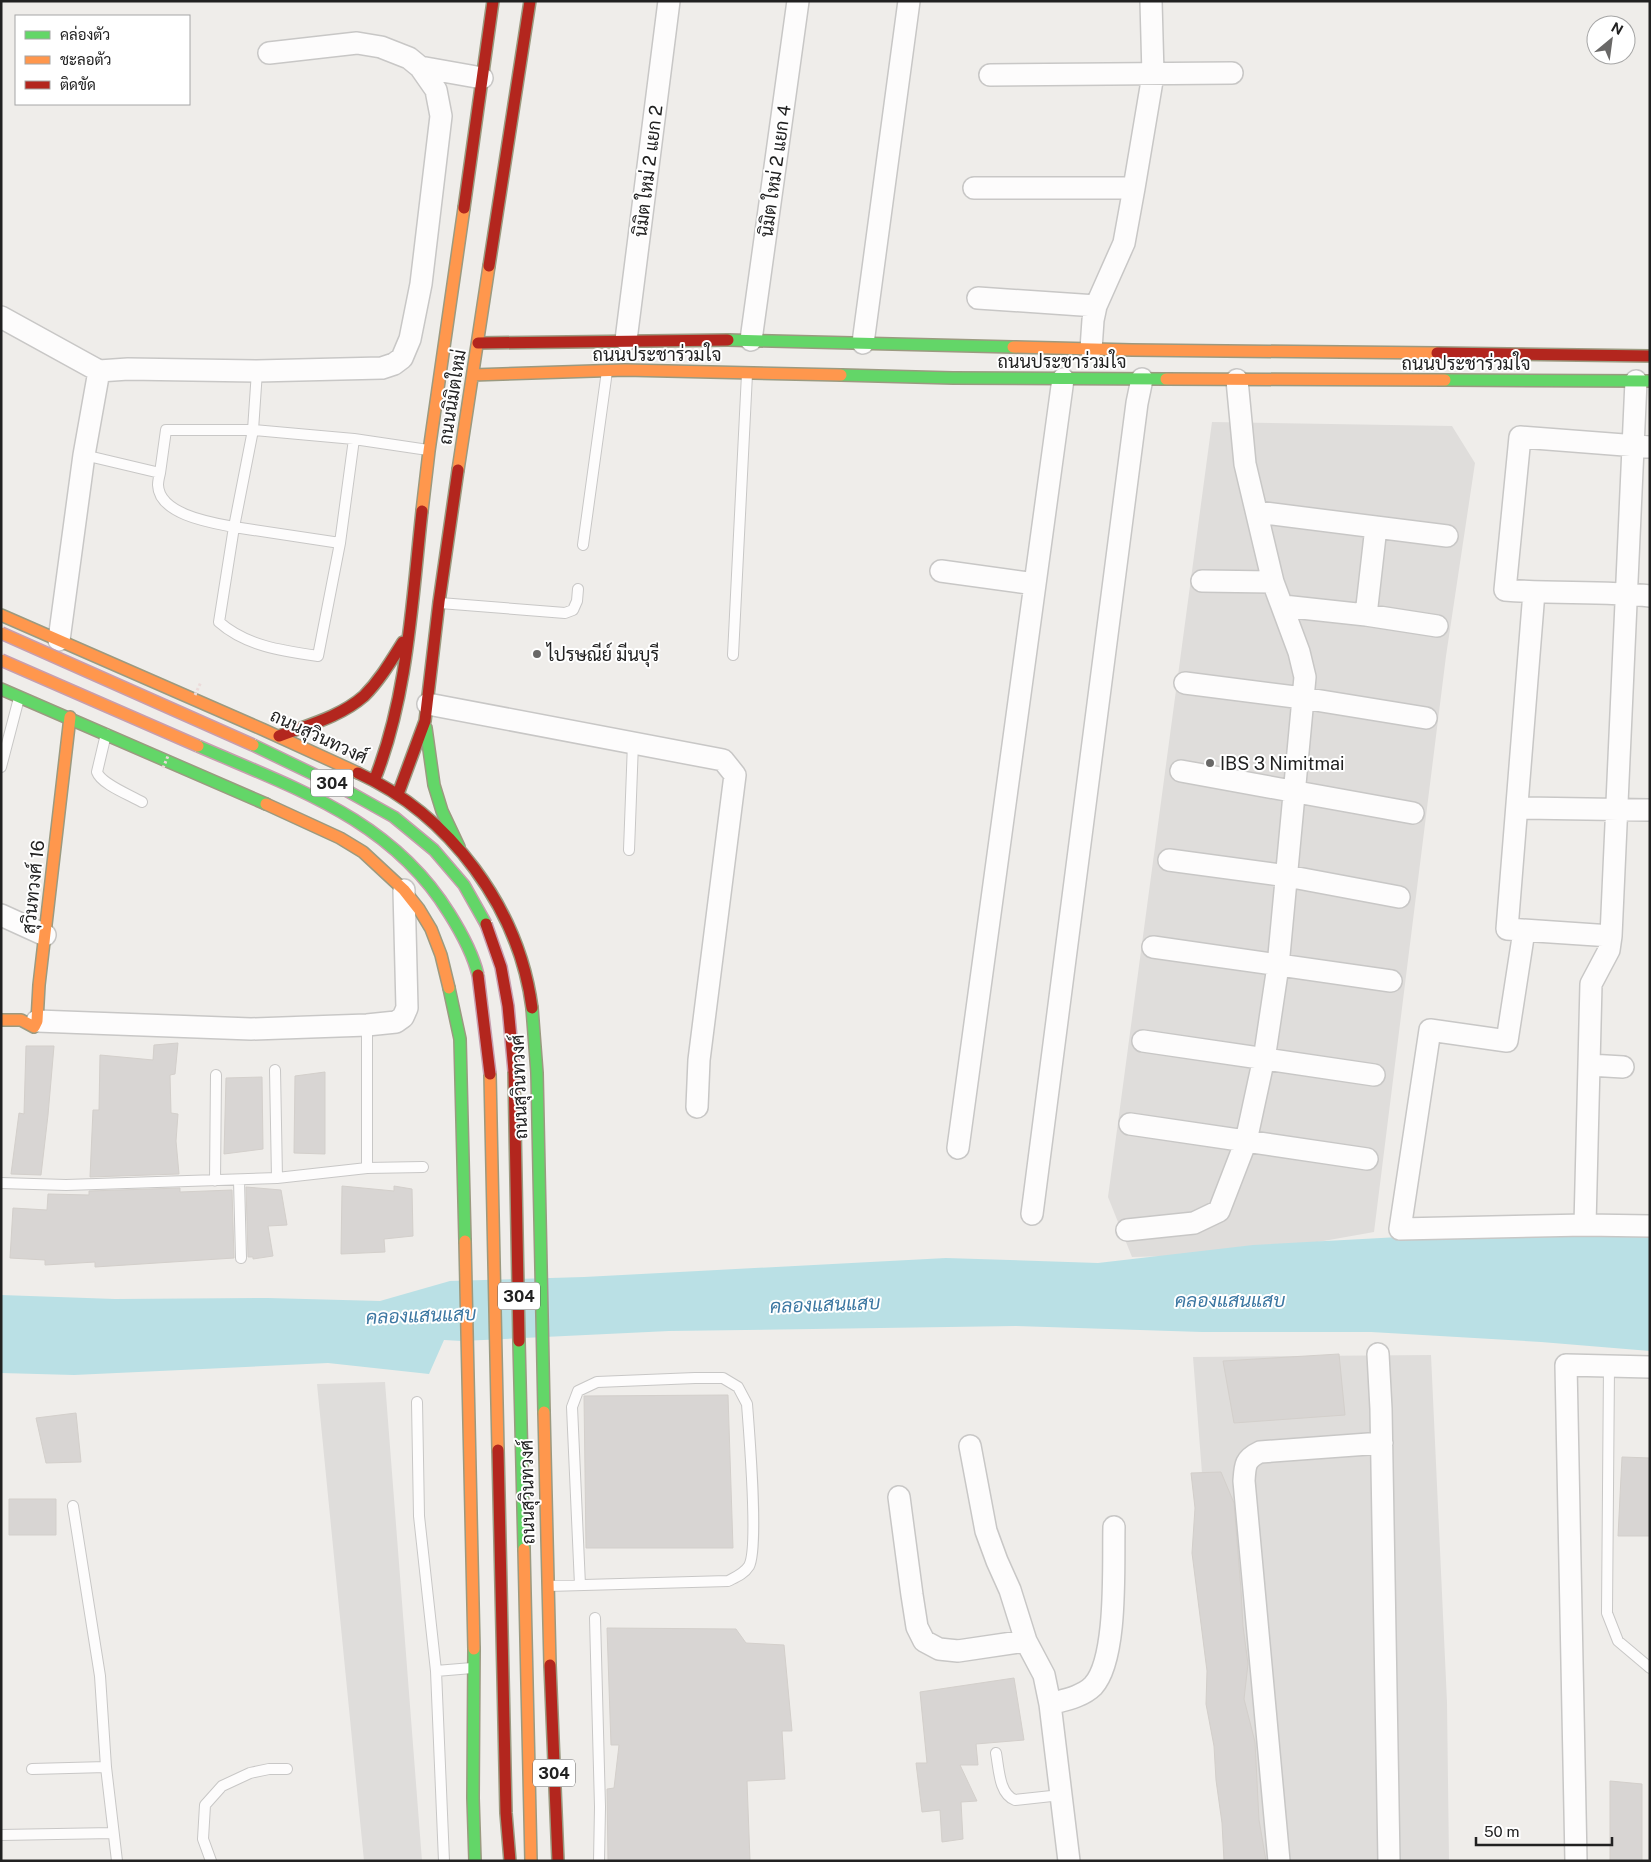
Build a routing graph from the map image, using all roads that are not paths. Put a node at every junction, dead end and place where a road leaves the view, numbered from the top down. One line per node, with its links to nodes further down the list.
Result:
1 (493, 1): 12 (main road, ถนนนิมิตใหม่)
2 (530, 1): 22 (main road, ถนนนิมิตใหม่)
3 (669, 1): 24 (street, นิมิต ใหม่ 2 แยก 2)
4 (798, 1): 20 (street, นิมิต ใหม่ 2 แยก 4)
5 (909, 1): 21 (street)
6 (1151, 1): 11 (street)
7 (269, 53): 8 (street)
8 (420, 67): 12 (street); 13 (street)
9 (1232, 73): 11 (street)
10 (990, 75): 11 (street)
11 (1153, 75): 15 (street)
12 (482, 78): 16 (main road, ถนนนิมิตใหม่)
13 (433, 184): 16 (street); 28 (street)
14 (974, 188): 15 (street)
15 (1134, 188): 18 (street)
16 (466, 190): 38 (main road, ถนนนิมิตใหม่)
17 (978, 298): 18 (street)
18 (1096, 306): 23 (street)
19 (1, 317): 26 (street)
20 (751, 340): 21 (main road, ถนนประชาร่วมใจ); 24 (main road, ถนนประชาร่วมใจ)
21 (863, 342): 23 (main road, ถนนประชาร่วมใจ)
22 (478, 343): 24 (main road, ถนนประชาร่วมใจ); 30 (main road, ถนนนิมิตใหม่)
23 (1092, 349): 25 (main road, ถนนประชาร่วมใจ)
24 (626, 355): 27 (main road, ถนนประชาร่วมใจ); 29 (main road, ถนนประชาร่วมใจ)
25 (1650, 356)
26 (111, 370): 28 (street); 39 (street)
27 (607, 370): 30 (main road, ถนนประชาร่วมใจ); 46 (lane)
28 (258, 371): 35 (lane)
29 (747, 372): 31 (main road, ถนนประชาร่วมใจ); 63 (lane)
30 (473, 375): 55 (main road, ถนนนิมิตใหม่)
31 (1063, 379): 32 (main road, ถนนประชาร่วมใจ); 50 (street)
32 (1142, 379): 33 (main road, ถนนประชาร่วมใจ); 122 (street)
33 (1237, 380): 34 (main road, ถนนประชาร่วมใจ); 41 (street)
34 (1643, 381): 37 (street)
35 (253, 430): 36 (lane); 40 (lane); 42 (lane)
36 (354, 439): 38 (lane); 45 (lane)
37 (1642, 447): 52 (street); 53 (street)
38 (430, 451): 61 (main road, ถนนนิมิตใหม่)
39 (91, 456): 40 (lane); 62 (street)
40 (160, 474): 42 (lane)
41 (1257, 512): 43 (street); 49 (street)
42 (234, 527): 45 (lane); 45 (lane)
43 (1376, 527): 44 (street); 58 (street)
44 (1447, 536)
45 (340, 543)
46 (583, 545)
47 (941, 571): 50 (street)
48 (1202, 581): 49 (street)
49 (1273, 582): 56 (street)
50 (1035, 584): 114 (street)
51 (578, 590): 55 (lane)
52 (1534, 592): 53 (street); 82 (street)
53 (1627, 594): 54 (street); 83 (street)
54 (1650, 596)
55 (440, 602): 69 (main road, ถนนนิมิตใหม่)
56 (1283, 606): 58 (street); 68 (street)
57 (1, 615): 62 (main road, ถนนสุวินทวงศ์ / 304)
58 (1366, 615): 59 (street)
59 (1436, 626)
60 (1, 633): 156 (main road, ถนนสุวินทวงศ์ / 304, bridge)
61 (408, 635): 74 (main road); 78 (main road, ถนนนิมิตใหม่)
62 (59, 640): 74 (main road, ถนนสุวินทวงศ์ / 304)
63 (733, 656)
64 (1, 660): 155 (main road, ถนนสุวินทวงศ์ / 304, bridge)
65 (1184, 683): 68 (street)
66 (1, 689): 67 (main road, 304)
67 (19, 697): 70 (main road, 304); 72 (lane)
68 (1303, 698): 71 (street); 79 (street)
69 (427, 712): 75 (street); 80 (main road, ถนนนิมิตใหม่); 89 (main road)
70 (70, 717): 73 (main road, 304); 96 (main road, สุวินทวงศ์ 16)
71 (1426, 718)
72 (6, 728): 76 (lane)
73 (106, 733): 81 (lane); 86 (main road, 304)
74 (279, 736): 78 (main road, ถนนสุวินทวงศ์ / 304)
75 (633, 743): 87 (lane); 111 (street)
76 (1, 767)
77 (1181, 771): 79 (street)
78 (374, 781): 80 (main road, ถนนสุวินทวงศ์ / 304); 86 (main road, ถนนนิมิตใหม่)
79 (1294, 792): 85 (street); 91 (street)
80 (398, 794): 88 (main road, ถนนนิมิตใหม่); 89 (main road, ถนนสุวินทวงศ์ / 304)
81 (142, 802)
82 (1518, 808): 83 (street); 95 (street)
83 (1617, 809): 84 (street); 97 (street)
84 (1650, 810)
85 (1413, 812)
86 (340, 838): 88 (main road, 304)
87 (629, 850)
88 (363, 852): 92 (main road, 304)
89 (462, 855): 137 (main road, ถนนสุวินทวงศ์ / 304)
90 (1168, 860): 91 (street)
91 (1286, 876): 93 (street); 99 (street)
92 (404, 890): 103 (street); 140 (main road, 304)
93 (1400, 897)
94 (1, 915): 96 (street)
95 (1524, 931): 97 (street); 123 (street)
96 (45, 935): 102 (main road, สุวินทวงศ์ 16)
97 (1611, 936): 106 (street)
98 (1153, 947): 99 (street)
99 (1278, 966): 100 (street); 105 (street)
100 (1391, 981)
101 (1, 1020): 102 (main road)
102 (37, 1021): 103 (street)
103 (368, 1025): 117 (lane)
104 (1143, 1041): 105 (street)
105 (1264, 1060): 110 (street); 113 (street)
106 (1589, 1065): 107 (street); 123 (street)
107 (1623, 1068)
108 (276, 1070): 118 (lane)
109 (216, 1075): 120 (lane)
110 (1374, 1075)
111 (697, 1107)
112 (1130, 1124): 113 (street)
113 (1246, 1141): 115 (street); 125 (street)
114 (958, 1148)
115 (1367, 1159)
116 (423, 1167): 117 (lane)
117 (367, 1168): 118 (lane)
118 (277, 1178): 119 (lane)
119 (239, 1180): 120 (lane); 126 (lane)
120 (215, 1181): 121 (lane)
121 (1, 1184)
122 (1032, 1214)
123 (1586, 1225): 124 (street)
124 (1650, 1226)
125 (1127, 1230)
126 (241, 1258)
127 (1378, 1354): 131 (street)
128 (1609, 1366): 129 (street); 141 (lane); 162 (street)
129 (1650, 1367)
130 (416, 1402): 142 (lane)
131 (1382, 1443): 160 (street); 161 (street)
132 (970, 1446): 139 (street)
133 (898, 1497): 139 (street)
134 (73, 1506): 145 (lane)
135 (1114, 1527): 143 (street)
136 (580, 1585): 136 (lane); 137 (lane)
137 (547, 1586): 157 (main road, ถนนสุวินทวงศ์ / 304)
138 (595, 1618): 158 (lane)
139 (1026, 1641): 143 (street)
140 (474, 1668): 142 (lane); 154 (main road, 304)
141 (1650, 1668)
142 (436, 1671): 153 (lane)
143 (1050, 1704): 148 (street)
144 (996, 1754): 148 (lane)
145 (106, 1767): 146 (lane); 149 (lane)
146 (32, 1769)
147 (287, 1769): 152 (lane)
148 (1061, 1796): 159 (street)
149 (113, 1833): 150 (lane); 151 (lane)
150 (1, 1835)
151 (117, 1861)
152 (211, 1861)
153 (444, 1861)
154 (475, 1861)
155 (510, 1861)
156 (531, 1861)
157 (558, 1861)
158 (599, 1861)
159 (1069, 1861)
160 (1279, 1861)
161 (1390, 1861)
162 (1576, 1861)

